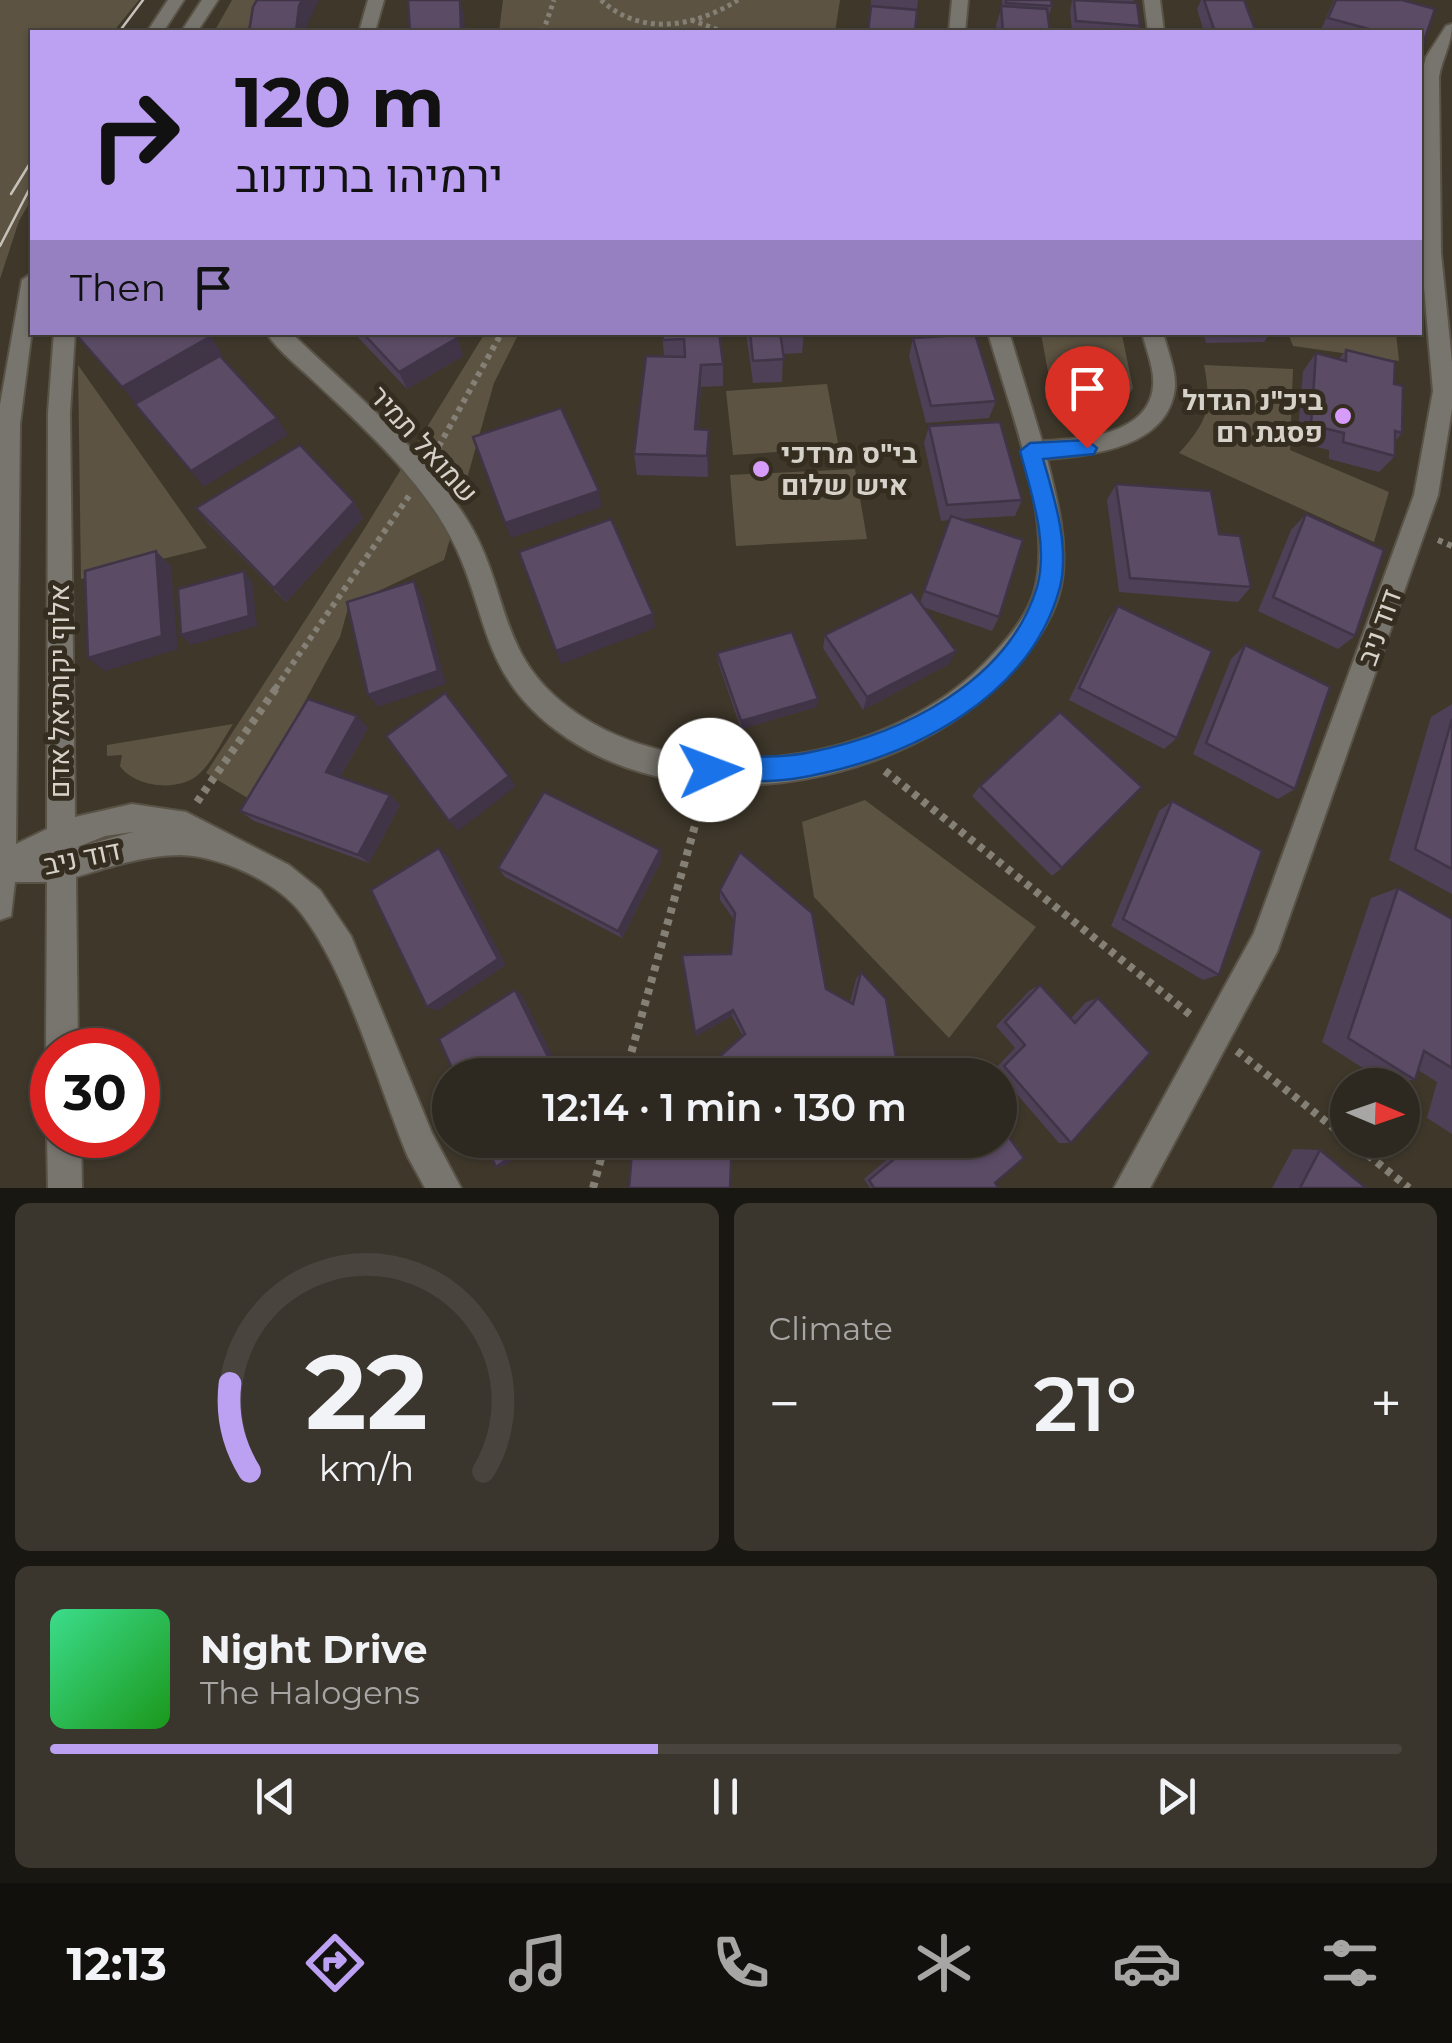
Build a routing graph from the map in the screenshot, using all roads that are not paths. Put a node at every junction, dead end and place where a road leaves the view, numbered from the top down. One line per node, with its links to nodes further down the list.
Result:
1 (176, 0): 7 (street)
2 (210, 0): 8 (street)
3 (376, 0): 9 (street)
4 (960, 0): 10 (street)
5 (1152, 0): 11 (street)
6 (1452, 29): 27 (street, דוד ניב)
7 (156, 30)
8 (190, 30)
9 (368, 30)
10 (957, 30)
11 (1156, 30)
12 (30, 297): 21 (street, אלוף יקותיאל אדם)
13 (65, 335): 18 (street, אלוף יקותיאל אדם)
14 (279, 335): 17 (street, שמואל תמיר)
15 (999, 335): 17 (street, שמואל תמיר)
16 (1153, 335): 17 (street)
17 (1030, 451)
18 (59, 834): 19 (street, דוד ניב); 20 (street, אלוף יקותיאל אדם); 21 (street, דוד ניב)
19 (224, 849): 20 (street, דוד ניב); 26 (street, דוד ניב)
20 (58, 867): 21 (street, דוד ניב); 23 (street, אלוף יקותיאל אדם)
21 (2, 868): 22 (street, אלוף יקותיאל אדם)
22 (0, 906)
23 (62, 1028)
24 (64, 1158): 25 (street)
25 (65, 1188)
26 (444, 1188)
27 (1131, 1188)

